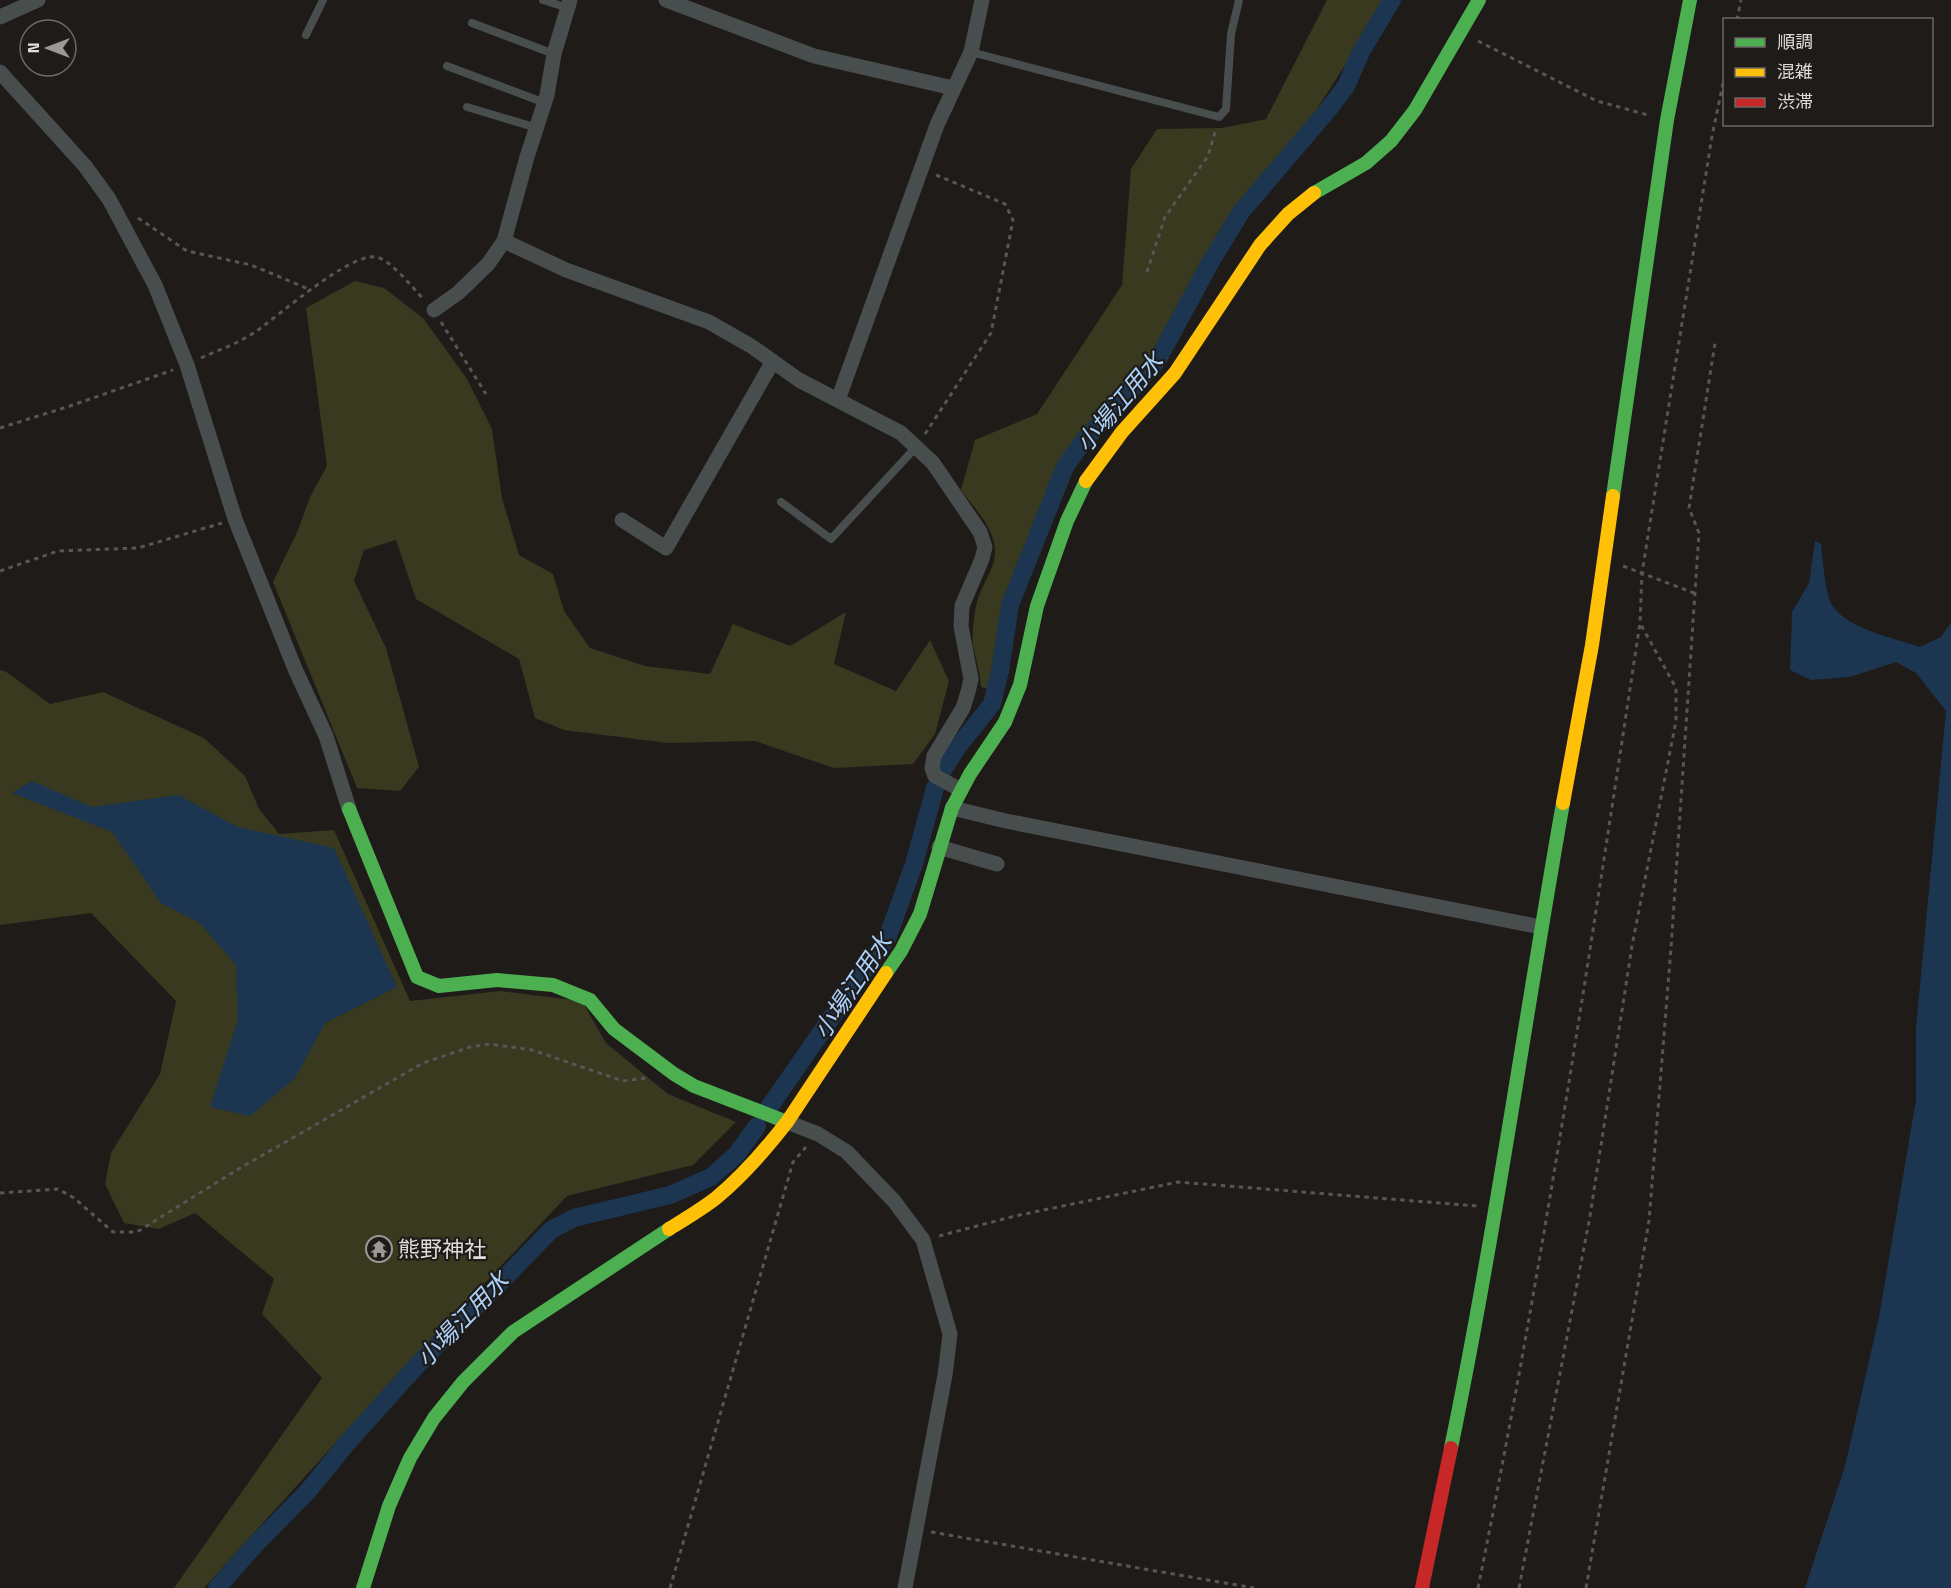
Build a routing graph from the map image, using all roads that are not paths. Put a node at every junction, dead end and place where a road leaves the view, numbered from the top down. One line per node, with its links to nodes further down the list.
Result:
1 (38, 0): 10 (street)
2 (323, 0): 12 (lane)
3 (543, 0): 9 (lane)
4 (666, 0): 17 (street)
5 (981, 0): 13 (street)
6 (1239, 0): 13 (lane)
7 (1479, 0): 28 (street)
8 (1690, 0): 33 (street)
9 (569, 4): 14 (street)
10 (0, 17)
11 (472, 23): 14 (lane)
12 (306, 35)
13 (970, 52): 17 (street)
14 (554, 54): 18 (street)
15 (447, 66): 18 (lane)
16 (0, 72): 30 (street)
17 (953, 88): 24 (street)
18 (545, 103): 20 (street)
19 (467, 107): 20 (lane)
20 (537, 128): 21 (street)
21 (504, 241): 22 (street); 23 (street)
22 (434, 310)
23 (773, 361): 24 (street); 27 (street)
24 (838, 400): 25 (street)
25 (917, 446): 26 (lane); 28 (street)
26 (781, 502)
27 (622, 520)
28 (961, 790): 29 (street)
29 (952, 808): 31 (street); 33 (street)
30 (349, 809): 34 (street)
31 (939, 847): 32 (street); 34 (street)
32 (997, 864)
33 (1541, 927): 37 (street)
34 (787, 1122): 35 (street); 36 (street)
35 (363, 1588)
36 (905, 1588)
37 (1422, 1588)

